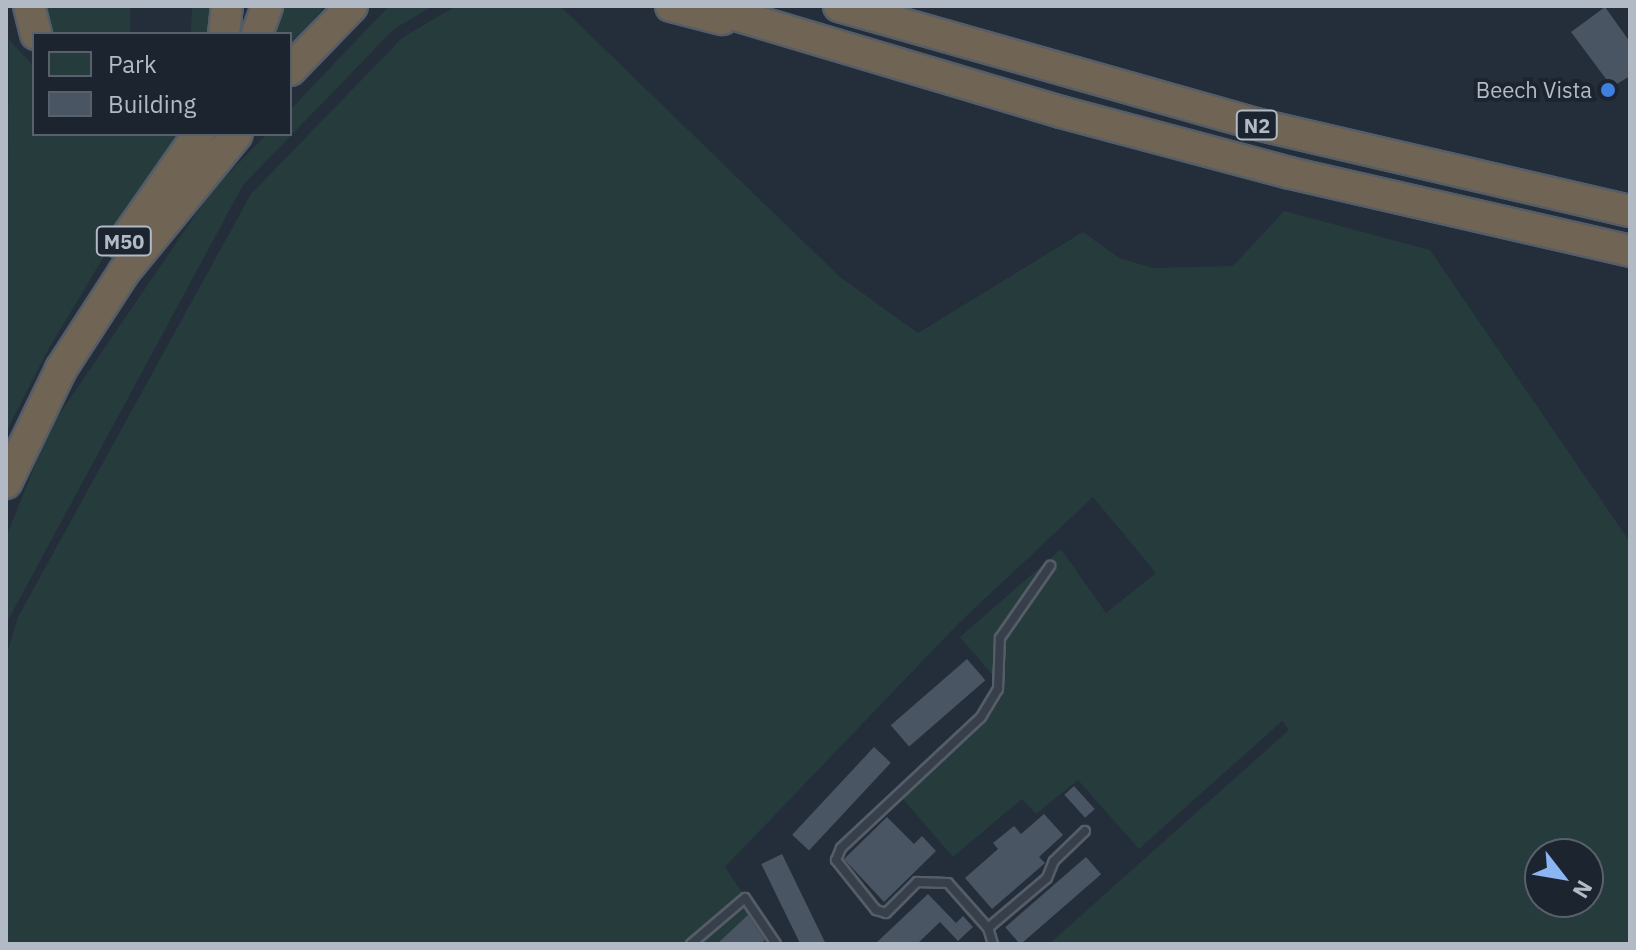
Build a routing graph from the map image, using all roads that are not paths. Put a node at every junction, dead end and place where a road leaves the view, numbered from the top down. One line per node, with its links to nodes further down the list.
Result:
1 (29, 6): 8 (highway)
2 (227, 6): 9 (highway)
3 (267, 6): 10 (highway)
4 (352, 6): 12 (highway)
5 (671, 6): 11 (highway)
6 (705, 6): 11 (highway, N2)
7 (839, 6): 15 (highway, N2)
8 (36, 32)
9 (224, 32)
10 (258, 32)
11 (802, 37): 16 (highway, N2)
12 (292, 68)
13 (198, 136): 17 (highway, M50)
14 (235, 136): 18 (highway)
15 (1630, 211)
16 (1630, 251)
17 (6, 452)
18 (6, 483)
19 (1050, 566): 21 (lane)
20 (1085, 831): 21 (lane)
21 (988, 928): 24 (lane)
22 (691, 944): 23 (lane)
23 (776, 944)
24 (993, 944)

